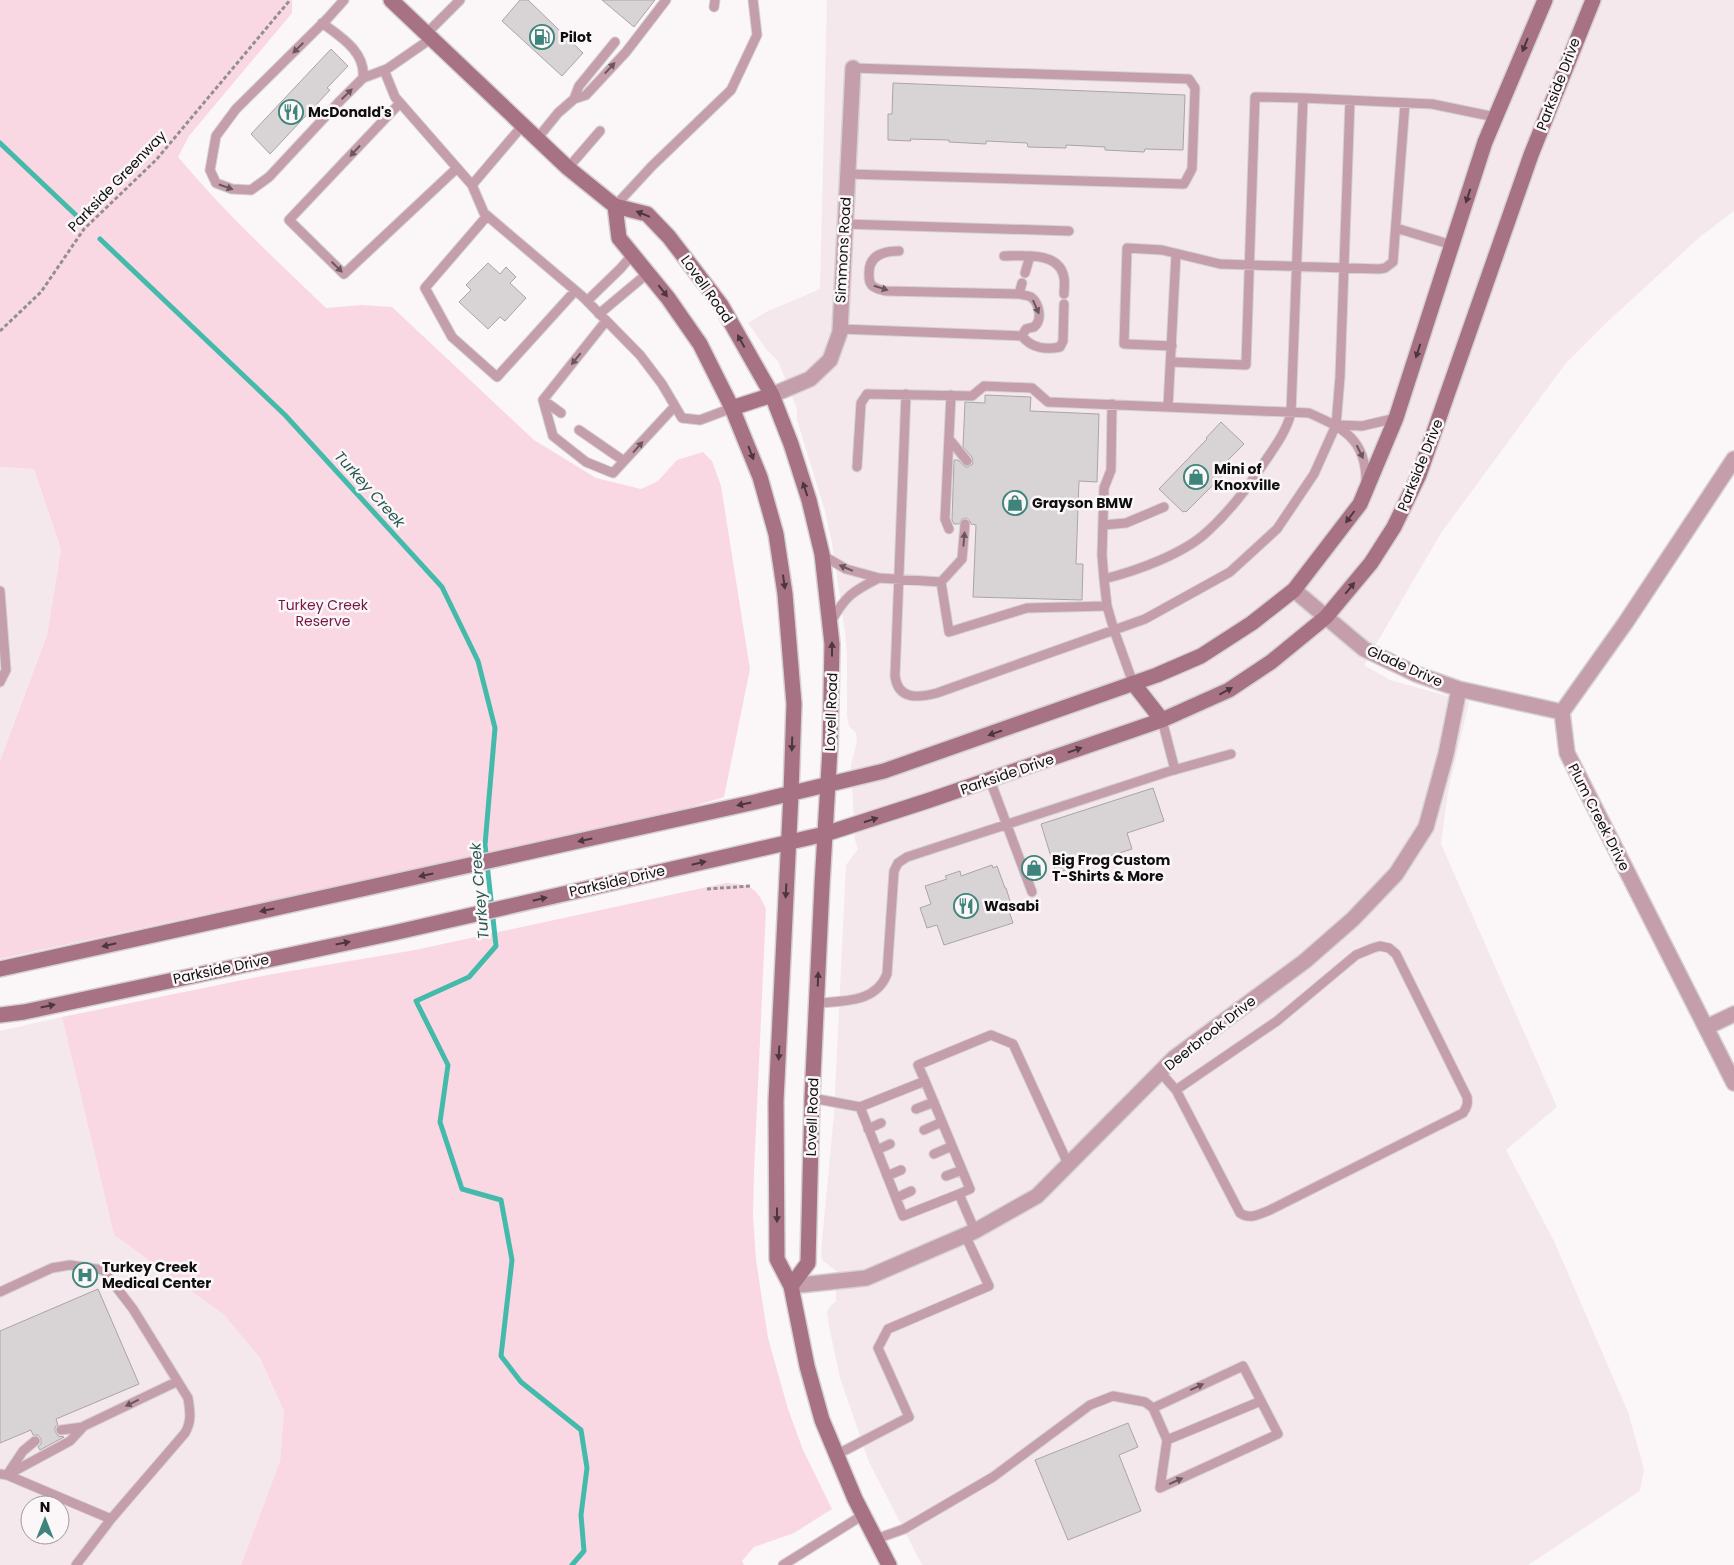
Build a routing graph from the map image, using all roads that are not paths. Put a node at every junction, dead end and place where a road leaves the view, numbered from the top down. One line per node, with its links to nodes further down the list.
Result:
1 (344, 0): 8 (lane)
2 (391, 0): 9 (street, Lovell Road)
3 (460, 0): 9 (lane)
4 (666, 0): 15 (lane, one-way to 4)
5 (753, 0): 27 (lane)
6 (1545, 0): 19 (street, one-way to 19)
7 (1592, 0): 86 (street, Parkside Drive, one-way to 7)
8 (322, 24): 13 (lane); 13 (lane, one-way to 13)
9 (430, 35): 12 (lane); 20 (street, Lovell Road)
10 (615, 42): 15 (lane)
11 (853, 68): 25 (street, Simmons Road); 25 (lane)
12 (384, 70): 13 (lane); 17 (lane)
13 (363, 78)
14 (1303, 98): 16 (lane); 38 (lane); 39 (lane)
15 (574, 99): 22 (lane)
16 (1350, 100): 18 (lane); 40 (lane)
17 (400, 102): 23 (lane); 23 (lane, one-way to 23)
18 (1405, 103): 19 (lane); 30 (lane)
19 (1495, 117): 32 (street, one-way to 32)
20 (522, 125): 22 (street, Lovell Road); 26 (lane)
21 (600, 131): 24 (lane)
22 (537, 139): 24 (street, Lovell Road)
23 (457, 168): 26 (lane)
24 (568, 168): 27 (street, Lovell Road)
25 (847, 174): 29 (street, Simmons Road)
26 (472, 185): 28 (lane)
27 (615, 206): 34 (street); 56 (street, Lovell Road, one-way to 27)
28 (487, 216): 44 (lane); 44 (lane)
29 (844, 224): 31 (lane); 51 (street, Simmons Road)
30 (1396, 228): 32 (lane); 40 (lane)
31 (1069, 231)
32 (1452, 245): 65 (street, one-way to 65)
33 (900, 251): 45 (lane, one-way to 45)
34 (633, 254): 41 (street); 47 (lane)
35 (1176, 254): 38 (lane); 53 (lane); 53 (lane)
36 (1004, 256): 37 (lane)
37 (1030, 256): 42 (lane); 46 (lane)
38 (1250, 265): 39 (lane); 54 (lane)
39 (1297, 267): 40 (lane); 64 (lane)
40 (1343, 268): 66 (lane)
41 (648, 273): 49 (lane); 62 (street, one-way to 62)
42 (1025, 273)
43 (1022, 283): 45 (lane)
44 (575, 291): 47 (lane)
45 (1018, 294): 52 (lane, one-way to 52)
46 (1064, 294)
47 (587, 301): 49 (lane)
48 (1064, 304): 52 (lane)
49 (599, 314): 50 (lane)
50 (606, 321): 58 (lane, one-way to 58); 60 (lane)
51 (840, 329): 52 (lane); 56 (street, Simmons Road)
52 (1022, 336)
53 (1172, 346): 54 (lane)
54 (1171, 362): 61 (lane)
55 (906, 394): 57 (lane); 72 (lane); 80 (lane)
56 (772, 395): 62 (street); 78 (street, Lovell Road, one-way to 56)
57 (952, 395): 59 (lane); 68 (lane)
58 (543, 400): 63 (lane); 70 (lane)
59 (1112, 404): 61 (lane); 76 (lane)
60 (675, 406): 62 (lane); 70 (lane, one-way to 60)
61 (1168, 407): 64 (lane)
62 (732, 408): 98 (street, one-way to 98)
63 (561, 413)
64 (1291, 413): 66 (lane); 81 (lane)
65 (1396, 418): 66 (lane); 73 (street)
66 (1336, 424): 73 (lane, one-way to 73); 88 (lane)
67 (579, 430): 70 (lane)
68 (950, 440): 71 (lane); 77 (lane)
69 (1734, 459): 92 (street)
70 (624, 461)
71 (967, 461)
72 (857, 467)
73 (1367, 488): 83 (street, one-way to 83)
74 (1164, 507): 76 (lane)
75 (965, 524): 82 (lane, one-way to 75)
76 (1103, 525): 81 (lane)
77 (949, 529)
78 (822, 554): 79 (lane, one-way to 78); 87 (street, Lovell Road)
79 (879, 578): 80 (lane); 87 (lane)
80 (898, 578): 82 (lane); 88 (lane)
81 (1104, 579): 85 (lane)
82 (941, 582): 85 (lane)
83 (1294, 590): 86 (street, Glade Drive); 90 (street)
84 (0, 591): 89 (lane)
85 (1107, 606): 88 (lane)
86 (1326, 617): 91 (street, Glade Drive); 93 (street, Parkside Drive, one-way to 86)
87 (830, 624): 97 (street, Lovell Road, one-way to 87)
88 (1114, 630): 90 (lane)
89 (0, 682)
90 (1133, 683): 93 (street); 97 (street, one-way to 97)
91 (1459, 689): 92 (street, Glade Drive); 108 (street, Deerbrook Drive)
92 (1562, 712): 107 (street, Plum Creek Drive)
93 (1162, 720): 95 (lane); 96 (street, Parkside Drive, one-way to 93)
94 (1231, 754): 95 (lane)
95 (1175, 770): 99 (lane)
96 (990, 780): 99 (lane); 100 (street, Parkside Drive, one-way to 96)
97 (827, 785): 98 (street); 100 (street, Lovell Road)
98 (792, 794): 101 (street); 103 (street, one-way to 103)
99 (1008, 825): 102 (lane); 104 (lane)
100 (824, 834): 101 (street, Parkside Drive); 104 (street, Lovell Road, one-way to 100)
101 (789, 842): 106 (street, Parkside Drive, one-way to 101); 133 (street, one-way to 133)
102 (1032, 892)
103 (0, 969)
104 (817, 1003): 112 (street, Lovell Road)
105 (1734, 1014): 107 (street)
106 (0, 1015)
107 (1707, 1027): 110 (street, Plum Creek Drive)
108 (1160, 1072): 111 (lane); 124 (street, Deerbrook Drive)
109 (925, 1081): 113 (lane); 114 (lane); 124 (lane)
110 (1734, 1083)
111 (1176, 1090): 111 (lane)
112 (812, 1098): 114 (lane); 133 (street, Lovell Road)
113 (934, 1102): 115 (lane); 116 (lane)
114 (860, 1107): 118 (lane)
115 (916, 1109)
116 (942, 1122): 119 (lane); 121 (lane)
117 (881, 1123): 118 (lane)
118 (868, 1129): 122 (lane)
119 (924, 1130)
120 (890, 1144): 122 (lane)
121 (952, 1146): 123 (lane); 126 (lane)
122 (877, 1150): 127 (lane)
123 (934, 1154)
124 (1069, 1166): 132 (street, Deerbrook Drive)
125 (901, 1170): 127 (lane)
126 (962, 1170): 128 (lane); 130 (lane)
127 (887, 1176): 131 (lane)
128 (946, 1176)
129 (911, 1191): 131 (lane)
130 (959, 1194): 131 (lane); 132 (lane)
131 (896, 1198)
132 (970, 1233): 133 (street, Deerbrook Drive); 142 (lane)
133 (791, 1286): 142 (street)
134 (0, 1292): 135 (lane)
135 (176, 1382): 138 (lane, one-way to 138); 145 (lane)
136 (1261, 1401): 137 (lane, one-way to 136); 140 (lane); 140 (lane, one-way to 136)
137 (1153, 1408): 140 (lane); 146 (lane)
138 (84, 1426): 139 (lane); 143 (lane)
139 (61, 1430)
140 (1167, 1440)
141 (36, 1441): 143 (lane)
142 (836, 1455): 144 (street)
143 (4, 1474): 145 (lane)
144 (863, 1515): 146 (street); 148 (lane)
145 (111, 1519): 147 (lane)
146 (876, 1539): 149 (street)
147 (76, 1565)
148 (783, 1565)
149 (890, 1565)

